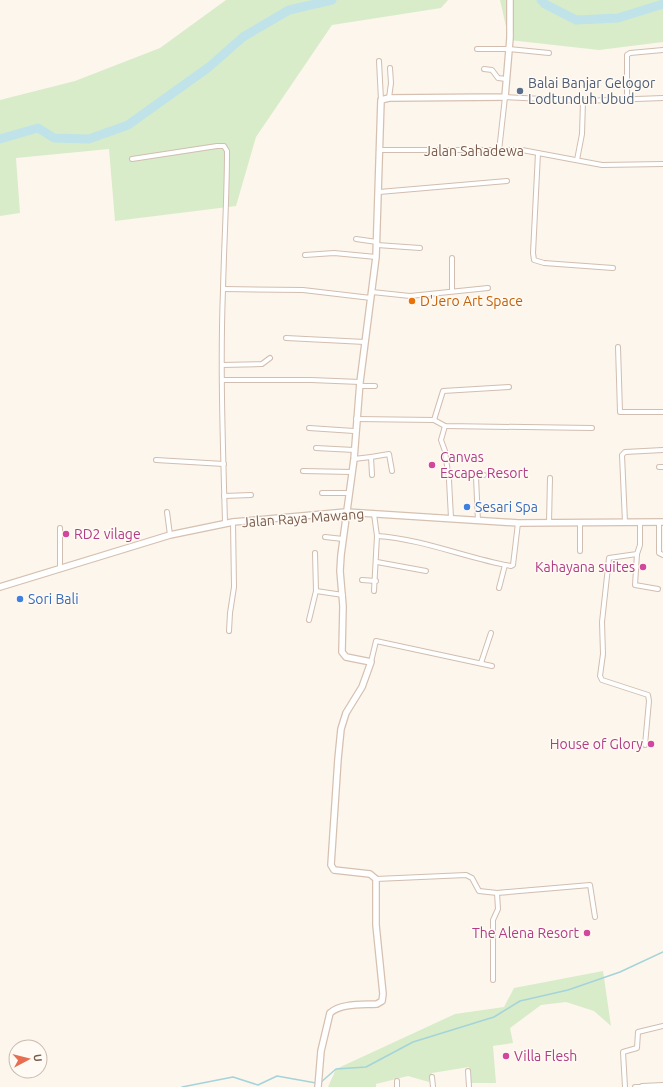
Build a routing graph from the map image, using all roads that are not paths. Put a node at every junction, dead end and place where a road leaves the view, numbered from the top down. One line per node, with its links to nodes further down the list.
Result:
1 (510, 0): 3 (street)
2 (477, 48): 3 (street)
3 (509, 49): 5 (street); 9 (street)
4 (663, 50): 15 (street)
5 (549, 53)
6 (379, 61): 13 (street)
7 (390, 68): 11 (street)
8 (484, 69): 9 (street)
9 (506, 79): 10 (street)
10 (505, 97): 11 (street); 14 (street); 17 (street)
11 (389, 98): 13 (street)
12 (663, 98): 15 (street)
13 (381, 100): 16 (street)
14 (583, 101): 15 (street); 20 (street)
15 (627, 101)
16 (381, 150): 17 (street, Jalan Sahadewa); 23 (street)
17 (499, 151): 18 (street, Jalan Sahadewa)
18 (538, 153): 20 (street, Jalan Sahadewa); 30 (street)
19 (132, 158): 32 (street)
20 (578, 160): 21 (street, Jalan Sahadewa)
21 (663, 164)
22 (506, 181): 23 (street)
23 (379, 192): 25 (street)
24 (356, 239): 25 (street)
25 (377, 243): 26 (street); 28 (street)
26 (420, 248)
27 (304, 255): 28 (street)
28 (376, 257): 34 (street)
29 (452, 258): 33 (street)
30 (613, 268)
31 (488, 288): 33 (street)
32 (222, 289): 34 (street); 39 (street)
33 (452, 291): 34 (street)
34 (372, 295): 36 (street)
35 (286, 338): 36 (street)
36 (365, 342): 41 (street)
37 (618, 347): 44 (street)
38 (270, 358): 39 (street)
39 (222, 365): 40 (street)
40 (223, 380): 41 (street); 57 (street)
41 (360, 384): 42 (street); 45 (street)
42 (375, 386)
43 (510, 387): 46 (street)
44 (663, 412)
45 (356, 419): 46 (street); 50 (street)
46 (434, 420): 47 (street)
47 (445, 426): 49 (street); 71 (street)
48 (309, 428): 50 (street)
49 (592, 428)
50 (354, 430): 52 (street)
51 (316, 448): 52 (street)
52 (354, 450): 55 (street)
53 (663, 450): 74 (street)
54 (372, 457): 55 (street); 59 (street); 61 (street)
55 (354, 459): 60 (street)
56 (156, 460): 57 (street)
57 (224, 464): 67 (street)
58 (303, 471): 60 (street)
59 (392, 471)
60 (352, 472): 65 (street)
61 (372, 474)
62 (484, 475): 72 (street)
63 (550, 478): 79 (street)
64 (322, 492): 65 (street)
65 (349, 493): 69 (street)
66 (251, 495): 67 (street)
67 (224, 496): 77 (street)
68 (168, 512): 82 (street)
69 (346, 512): 70 (street, Jalan Raya Mawang); 73 (street, Jalan Raya Mawang); 85 (street)
70 (374, 514): 71 (street, Jalan Raya Mawang); 83 (street)
71 (451, 518): 72 (street, Jalan Raya Mawang)
72 (478, 521): 78 (street, Jalan Raya Mawang)
73 (233, 522): 77 (street, Jalan Raya Mawang); 103 (street)
74 (625, 522): 75 (street, Jalan Raya Mawang); 80 (street, Jalan Raya Mawang)
75 (640, 522): 76 (street, Jalan Raya Mawang); 88 (street)
76 (661, 522): 89 (street)
77 (225, 523): 82 (street, Jalan Raya Mawang)
78 (518, 523): 79 (street, Jalan Raya Mawang); 91 (street)
79 (549, 523): 80 (street, Jalan Raya Mawang)
80 (580, 523): 86 (street)
81 (60, 528): 92 (street)
82 (170, 535): 92 (street, Jalan Raya Mawang)
83 (377, 536): 90 (street); 91 (street)
84 (326, 537): 85 (street)
85 (343, 538): 101 (street)
86 (580, 551)
87 (315, 553): 99 (street)
88 (637, 554): 98 (street); 108 (street)
89 (663, 555)
90 (376, 562): 93 (street); 95 (street)
91 (505, 565): 97 (street)
92 (60, 569): 96 (street, Jalan Raya Mawang)
93 (426, 571)
94 (362, 580): 95 (street)
95 (376, 581): 100 (street)
96 (0, 586)
97 (499, 588)
98 (658, 589)
99 (316, 591): 101 (street); 102 (street)
100 (374, 591)
101 (343, 596): 105 (street)
102 (309, 620)
103 (229, 631)
104 (491, 633): 106 (street)
105 (371, 662): 106 (street); 109 (street)
106 (481, 663): 107 (street)
107 (492, 666)
108 (645, 745)
109 (376, 879): 110 (street); 118 (street)
110 (497, 893): 111 (street); 112 (street)
111 (595, 917)
112 (493, 980)
113 (663, 1026): 122 (street)
114 (468, 1071): 121 (street)
115 (432, 1076): 120 (street)
116 (396, 1081): 119 (street)
117 (663, 1085): 124 (street)
118 (318, 1087)
119 (397, 1087)
120 (433, 1087)
121 (469, 1087)
122 (625, 1087)
123 (635, 1087): 124 (street)
124 (642, 1087)

